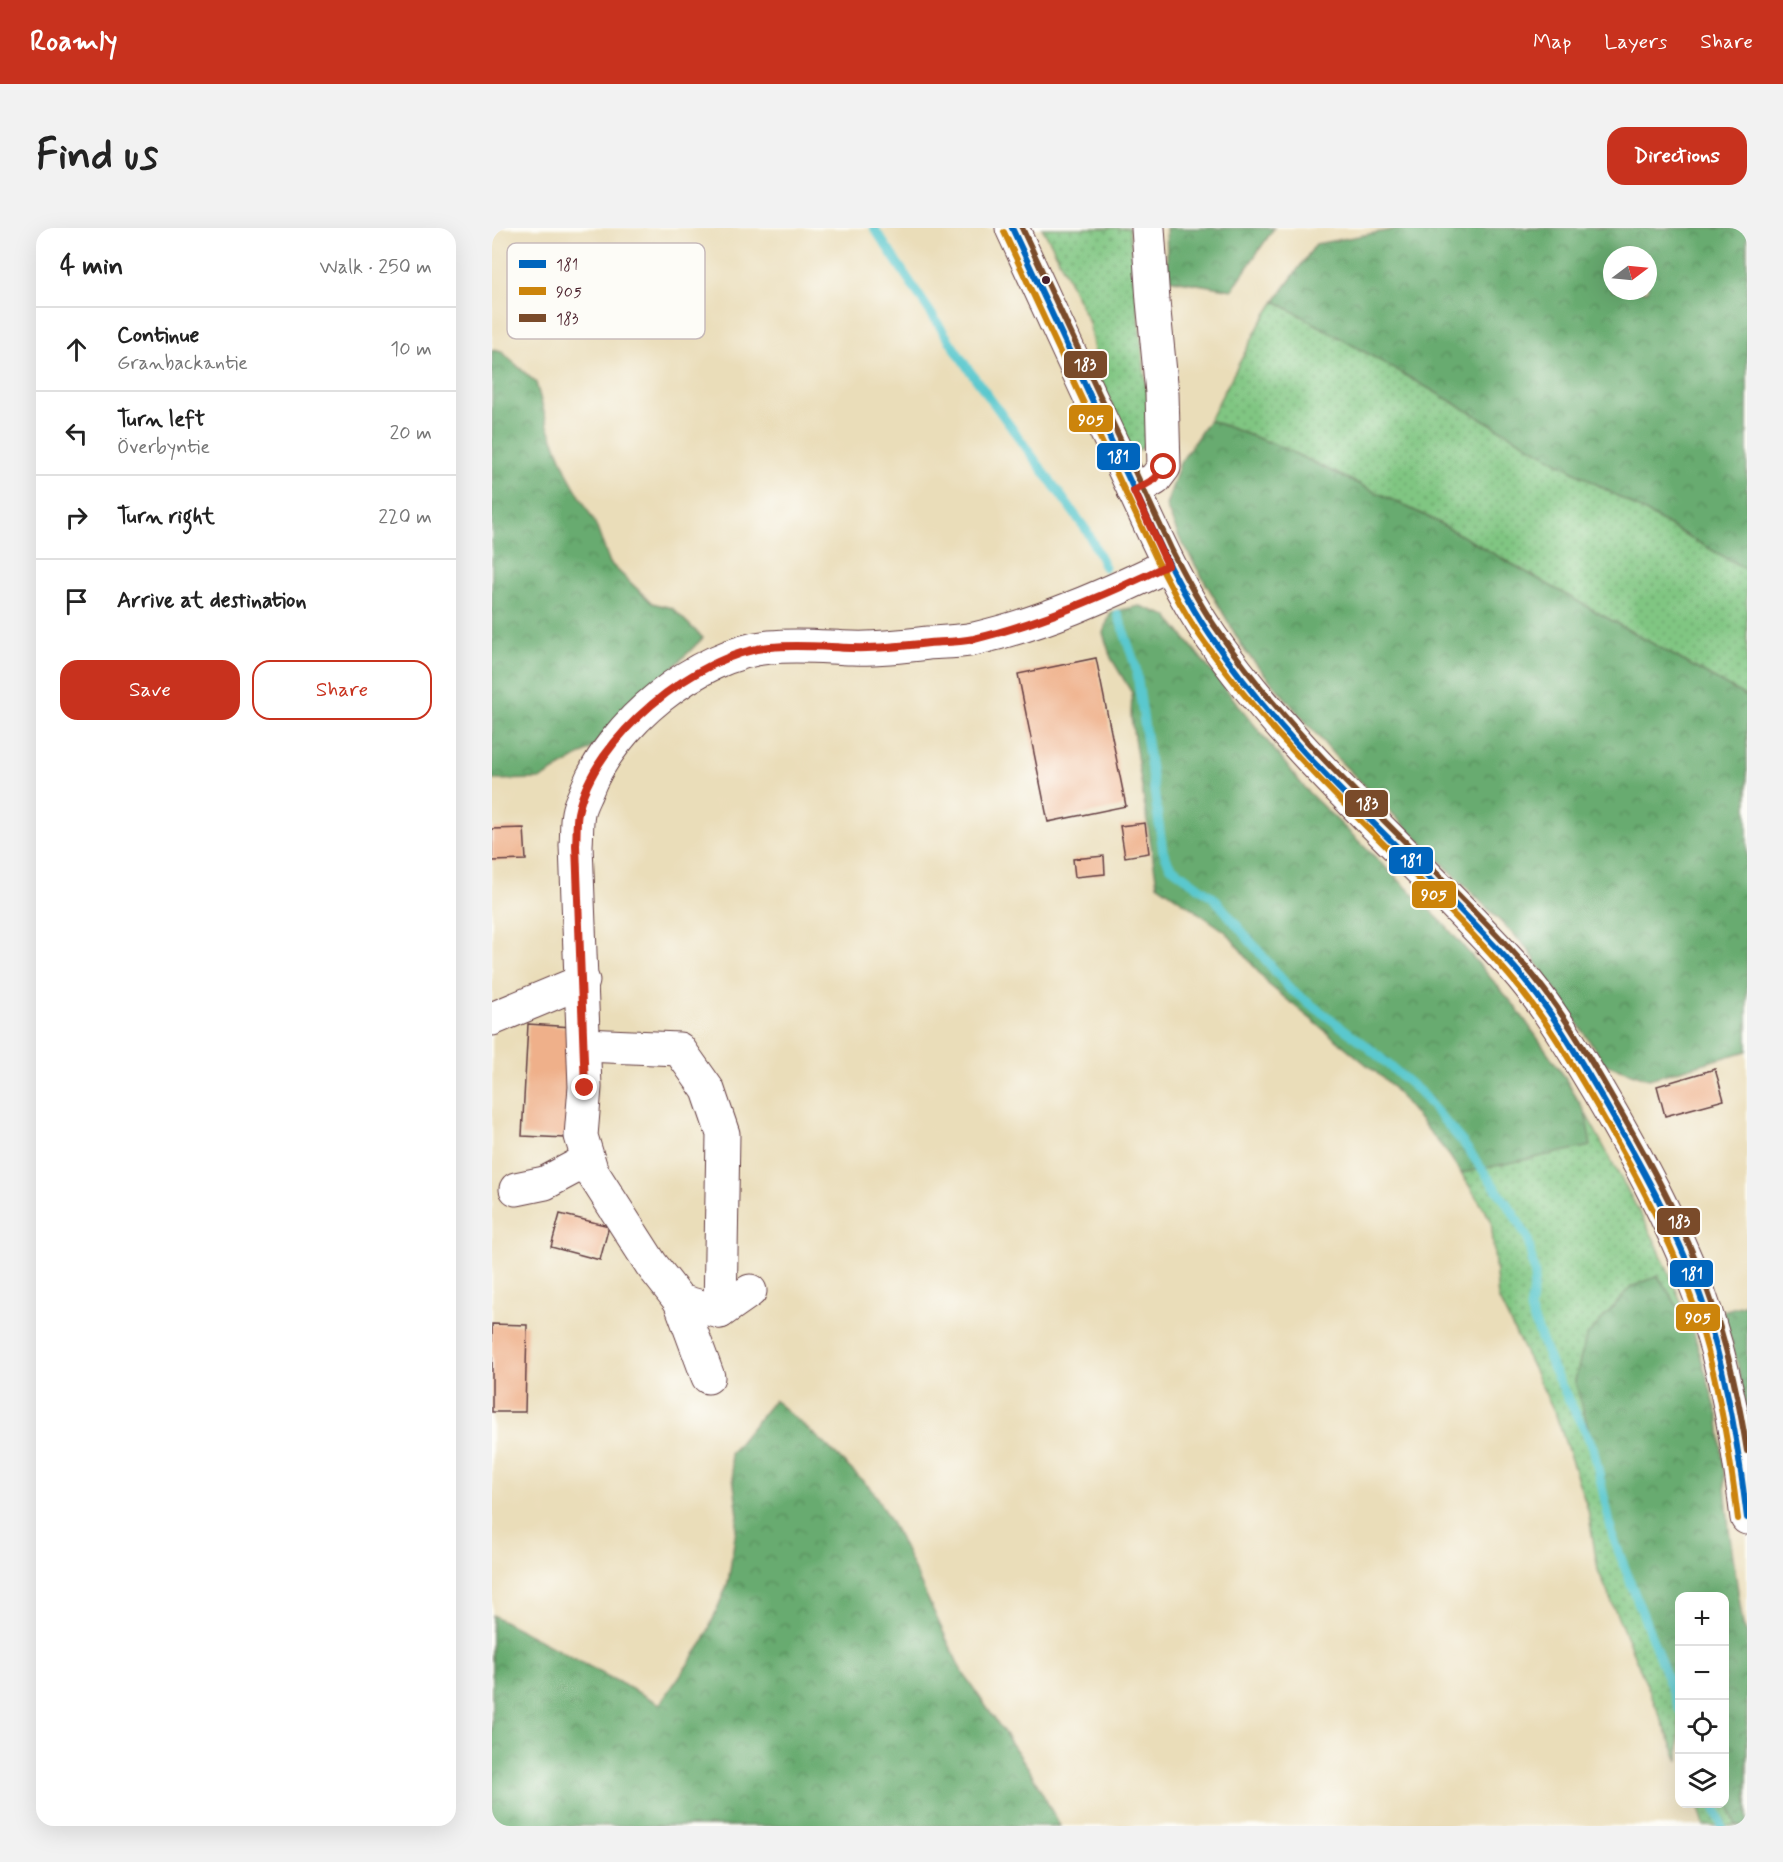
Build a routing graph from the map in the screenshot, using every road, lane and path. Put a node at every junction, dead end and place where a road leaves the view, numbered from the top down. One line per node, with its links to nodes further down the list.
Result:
1 (1012, 228): 3 (street)
2 (1148, 228): 3 (street)
3 (1134, 491): 4 (street)
4 (1168, 565): 5 (street); 14 (street)
5 (583, 981): 6 (street); 7 (street)
6 (492, 1019)
7 (584, 1045): 8 (street); 12 (street)
8 (588, 1160): 9 (street); 11 (street)
9 (516, 1189)
10 (750, 1291): 12 (street)
11 (680, 1301): 12 (street); 13 (street)
12 (720, 1312)
13 (708, 1377)
14 (1747, 1518)

